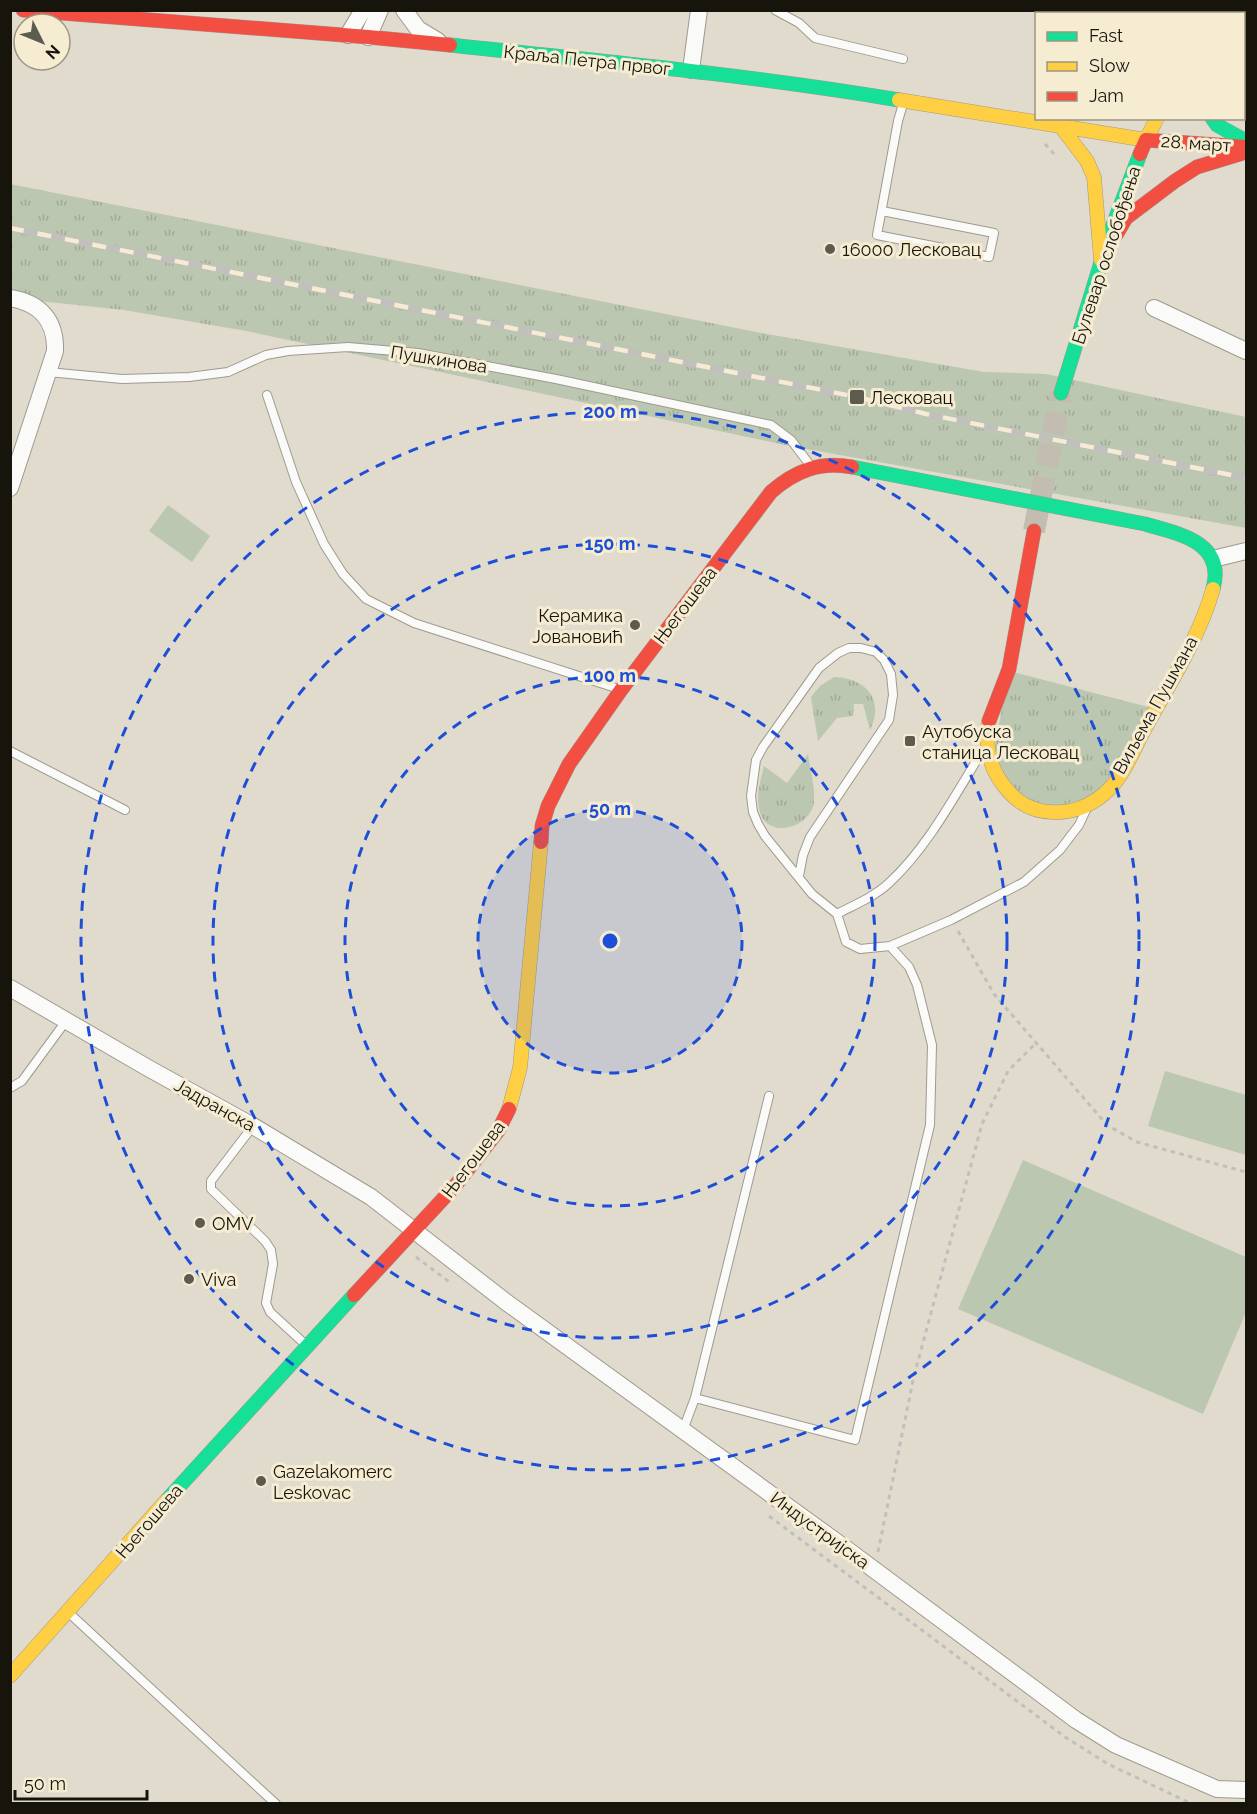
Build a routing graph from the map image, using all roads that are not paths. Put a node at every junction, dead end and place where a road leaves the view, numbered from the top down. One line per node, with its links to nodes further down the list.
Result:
1 (23, 10): 7 (street, Краља Петра првог)
2 (363, 10): 7 (street)
3 (380, 10): 8 (street)
4 (404, 10): 9 (street)
5 (699, 10): 11 (street)
6 (775, 10): 10 (lane)
7 (348, 35): 8 (street, Краља Петра првог)
8 (368, 37): 9 (street, Краља Петра првог)
9 (453, 46): 11 (street, Краља Петра првог)
10 (903, 59)
11 (691, 70): 12 (street, Краља Петра првог)
12 (904, 101): 16 (street, Краља Петра првог); 21 (lane)
13 (1078, 120): 16 (street)
14 (1156, 120): 17 (street, Булевар ослобођења)
15 (1213, 120): 18 (street)
16 (1059, 124): 17 (street, Краља Петра првог); 22 (street)
17 (1146, 140): 19 (street, 28. март); 22 (street, Булевар ослобођења)
18 (1246, 141)
19 (1246, 147)
20 (1246, 152): 22 (street)
21 (882, 211): 21 (lane)
22 (1101, 260): 27 (street, Булевар ослобођења)
23 (10, 298): 26 (street)
24 (1154, 308): 25 (street)
25 (1246, 351)
26 (48, 372): 29 (lane, Пушкинова); 30 (street)
27 (1061, 393)
28 (267, 396): 34 (lane)
29 (811, 466): 33 (street); 34 (street, Његошева)
30 (10, 489)
31 (1034, 531): 35 (street, Виљема Пушмана)
32 (1246, 551): 33 (street)
33 (1213, 559): 37 (street, Виљема Пушмана)
34 (621, 690): 49 (street, Његошева)
35 (987, 742): 37 (street, Виљема Пушмана); 40 (lane)
36 (10, 751): 38 (lane)
37 (1087, 806): 41 (lane)
38 (125, 810)
39 (799, 876): 39 (lane); 40 (lane)
40 (837, 914): 41 (lane)
41 (890, 946): 51 (lane)
42 (10, 988): 43 (street, Јадранска)
43 (66, 1021): 44 (lane); 48 (street, Јадранска)
44 (22, 1081): 45 (lane); 46 (lane)
45 (10, 1088)
46 (10, 1094)
47 (769, 1096): 51 (lane)
48 (253, 1126): 49 (street, Јадранска); 50 (lane)
49 (414, 1230): 50 (street, Његошева); 52 (street, Индустријска)
50 (307, 1346): 53 (street, Његошева)
51 (695, 1398): 52 (lane)
52 (683, 1431): 55 (street, Индустријска)
53 (68, 1613): 54 (street, Његошева); 56 (lane)
54 (10, 1676)
55 (1246, 1786)
56 (276, 1803)

